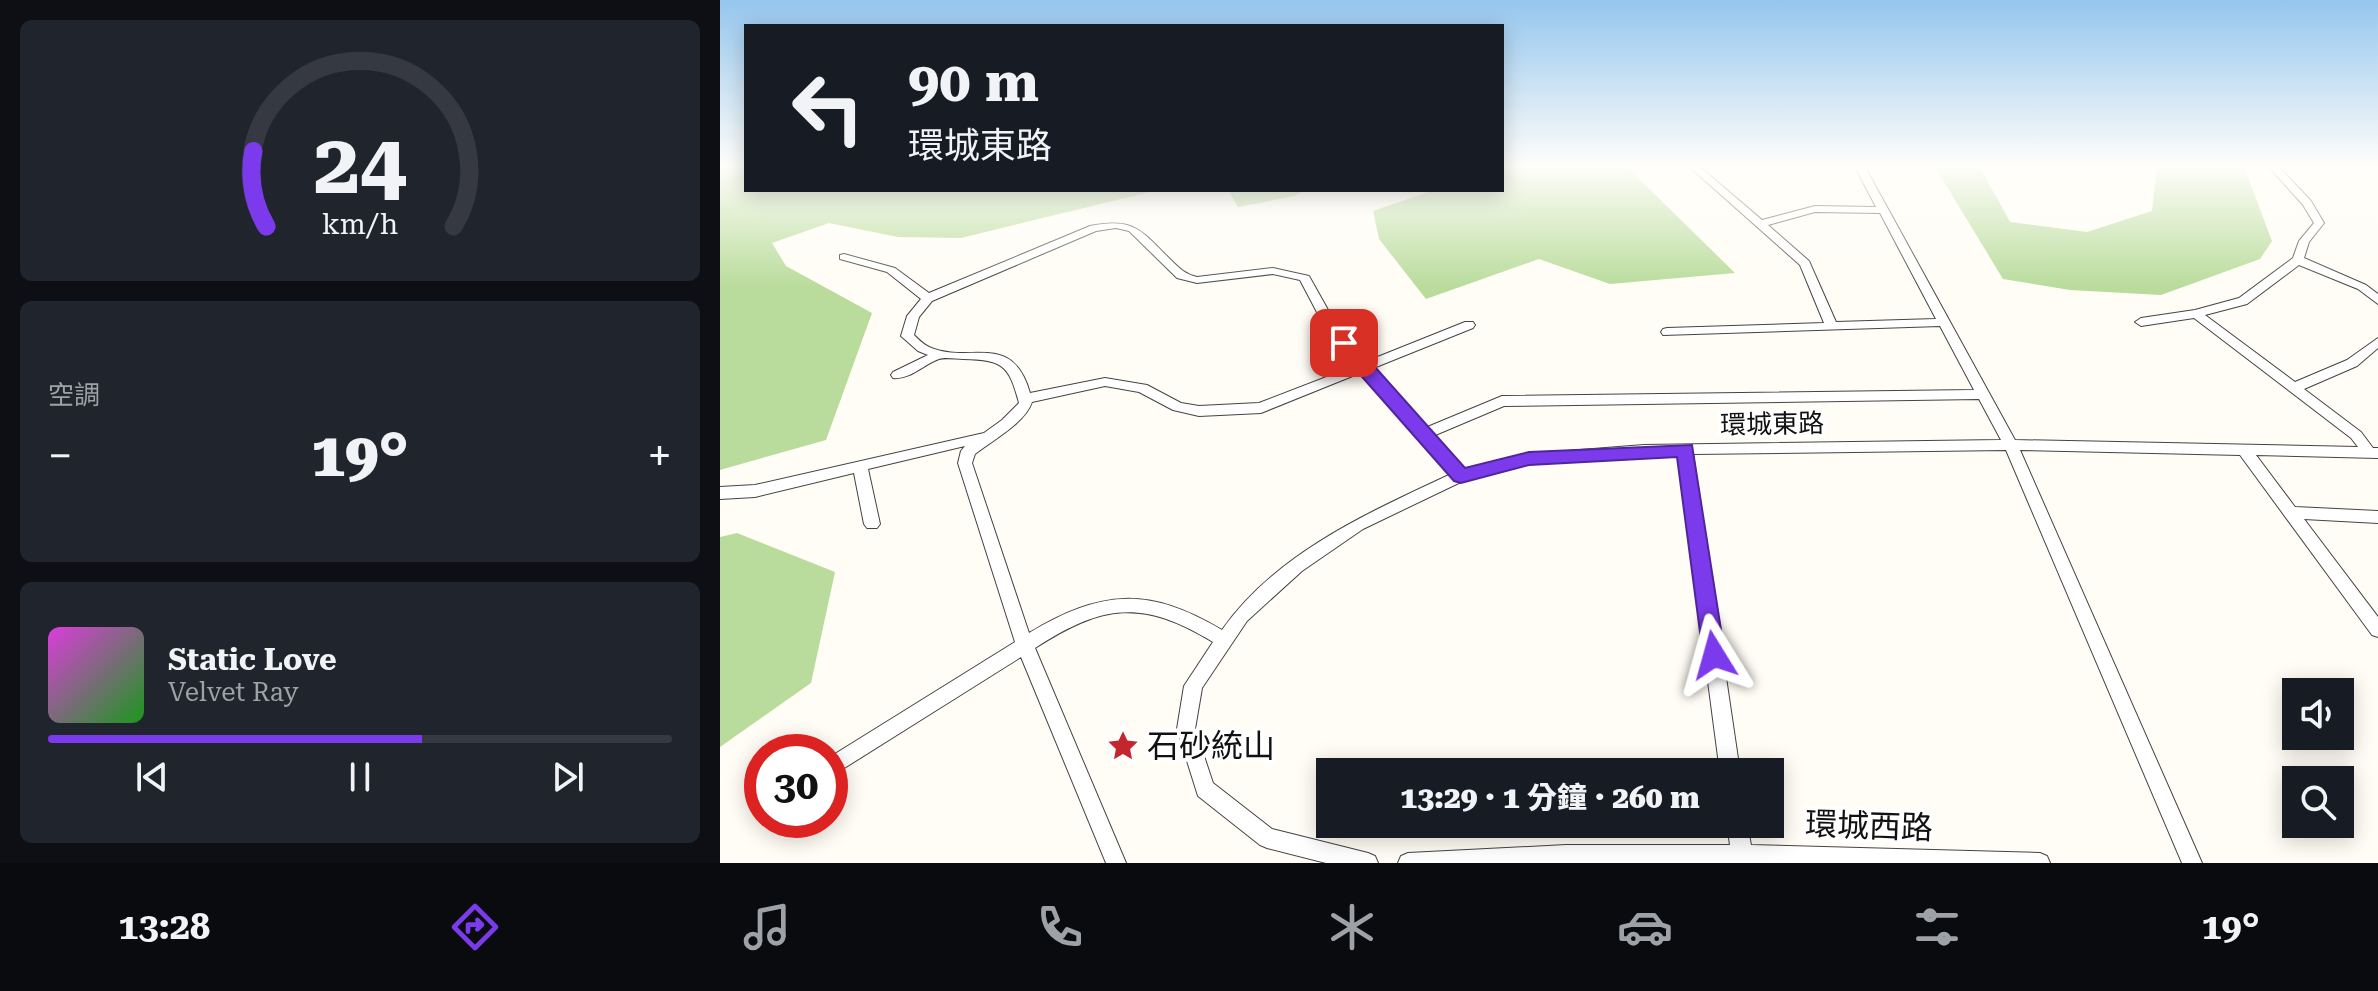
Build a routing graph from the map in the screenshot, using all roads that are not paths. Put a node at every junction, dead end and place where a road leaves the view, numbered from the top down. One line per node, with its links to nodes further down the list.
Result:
1 (1742, 207): 5 (street)
2 (1882, 207): 4 (street)
3 (2310, 207): 7 (street)
4 (1883, 210): 5 (street); 11 (street)
5 (1761, 224): 14 (street)
6 (844, 257): 8 (street)
7 (2298, 260): 9 (street); 10 (street)
8 (928, 298): 17 (street); 18 (street)
9 (2378, 300)
10 (2196, 314): 12 (street); 20 (street)
11 (1944, 322): 14 (street); 21 (street)
12 (2141, 322)
13 (1469, 325): 18 (street)
14 (1832, 326): 15 (street)
15 (1667, 332)
16 (2378, 342): 20 (street)
17 (937, 355): 19 (street); 22 (street)
18 (1363, 368): 22 (street); 23 (street)
19 (898, 375)
20 (2294, 388): 28 (street)
21 (1983, 394): 23 (street); 25 (street)
22 (1025, 399): 24 (street)
23 (1424, 434): 30 (street)
24 (988, 436): 29 (street); 37 (street)
25 (2011, 445): 26 (street, 環城東路); 27 (street, 環城東路); 46 (street)
26 (2243, 449): 28 (street, 環城東路); 32 (street)
27 (1685, 450): 30 (street, 環城東路); 39 (street)
28 (2373, 452)
29 (860, 466): 31 (street); 34 (street)
30 (1461, 476): 36 (street, 環城東路)
31 (720, 493)
32 (2291, 513): 33 (street); 35 (street)
33 (2378, 517)
34 (872, 524)
35 (2378, 629)
36 (1222, 639): 37 (street); 43 (street)
37 (1025, 646): 38 (street); 42 (street)
38 (848, 757)
39 (1728, 758)
40 (1739, 838): 41 (street)
41 (1742, 859): 44 (street, 環城西路); 45 (street, 環城西路)
42 (1116, 863)
43 (1368, 863)
44 (1408, 863)
45 (2040, 863)
46 (2192, 863)

